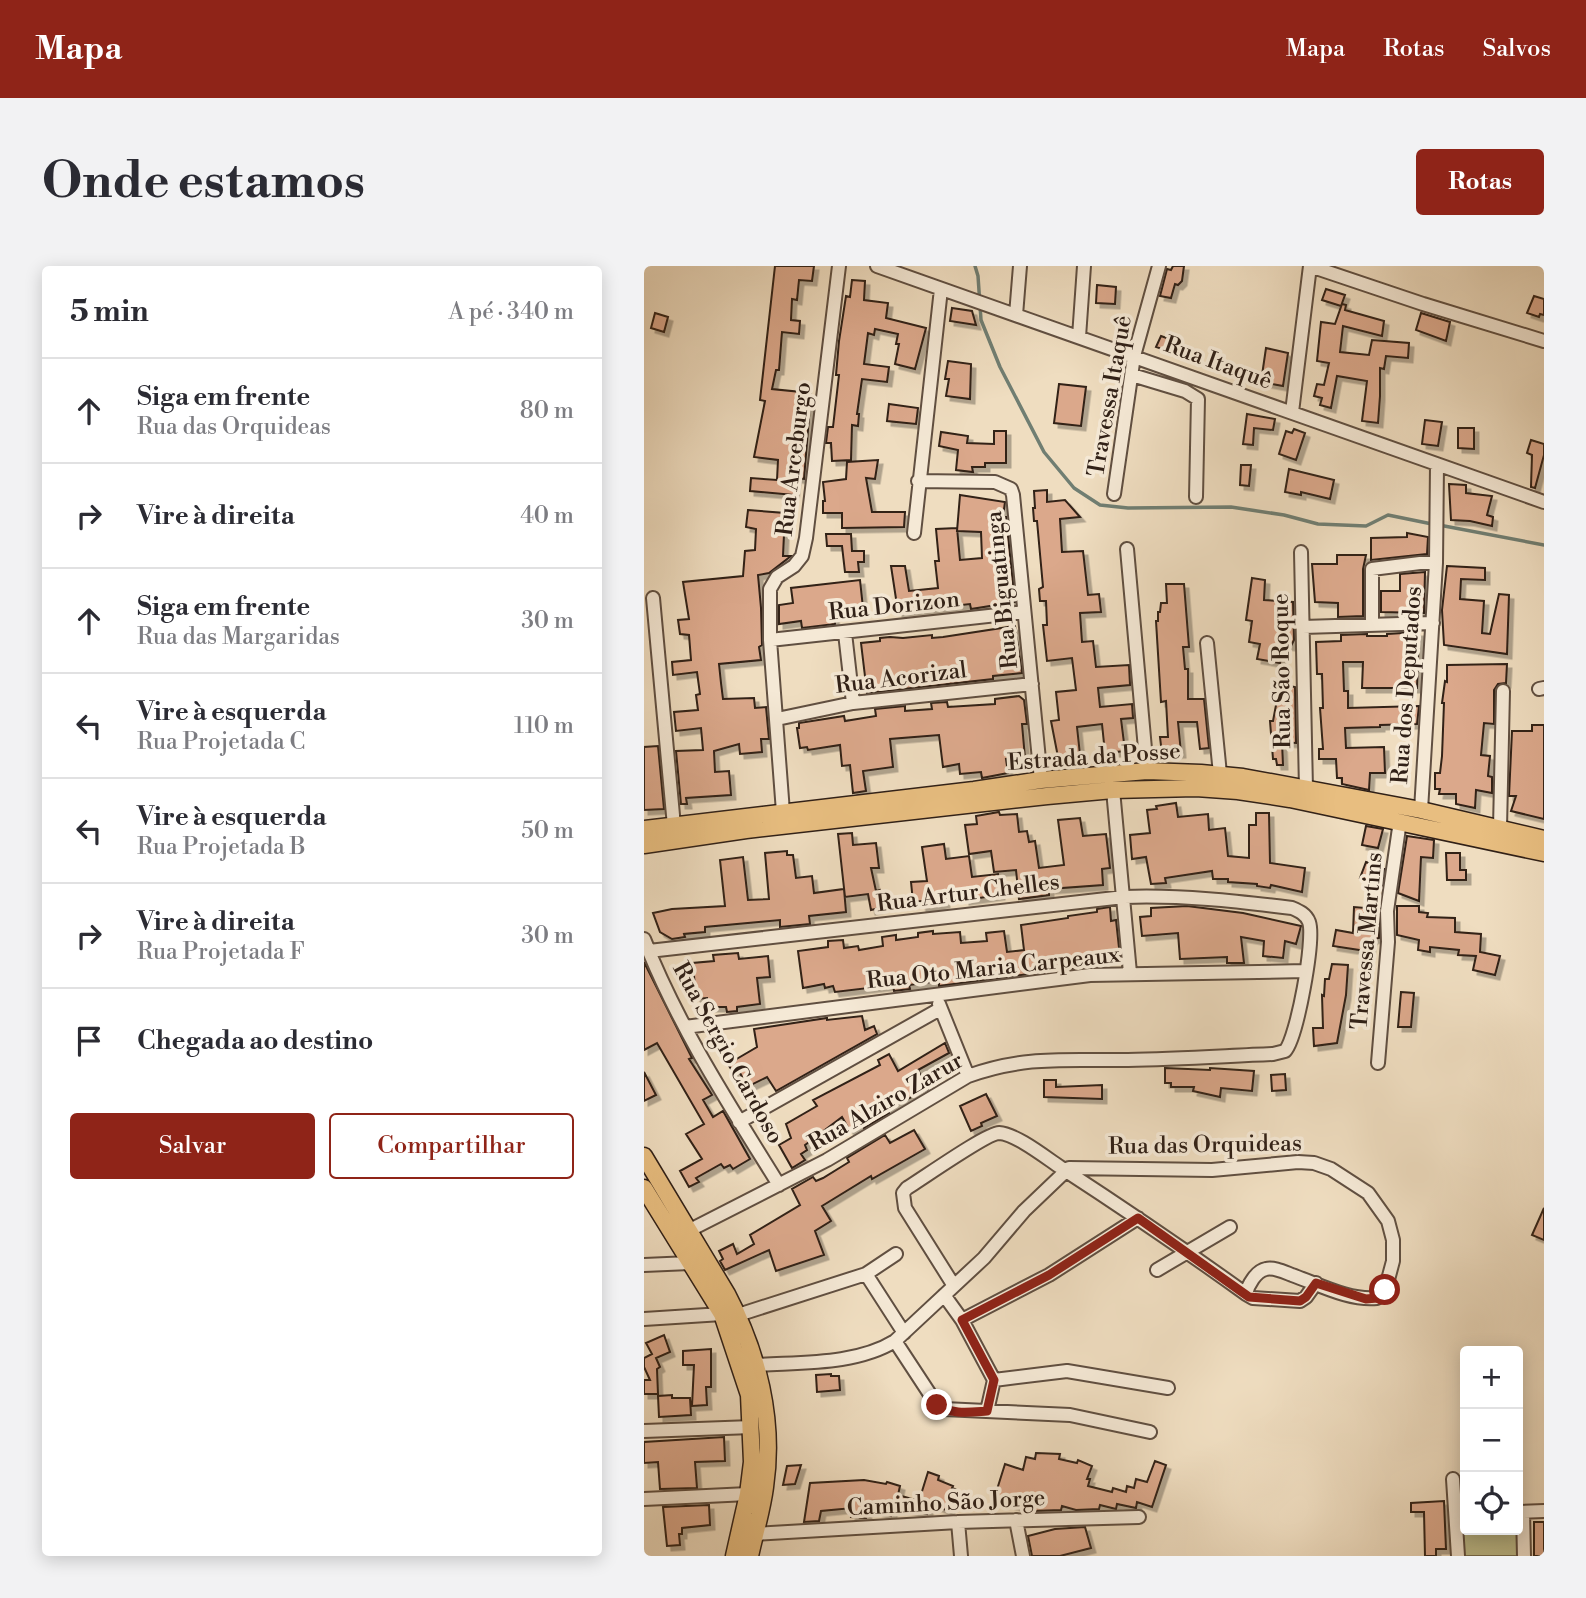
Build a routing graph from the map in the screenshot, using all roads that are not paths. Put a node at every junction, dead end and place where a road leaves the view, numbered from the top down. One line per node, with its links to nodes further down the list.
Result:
1 (839, 266): 29 (street, Rua Arceburgo)
2 (877, 266): 7 (street, Rua Itaquê)
3 (1020, 266): 8 (street)
4 (1084, 266): 9 (street, Travessa Itaquê)
5 (1159, 266): 11 (street, Travessa Itaquê)
6 (1310, 266): 10 (street); 13 (street)
7 (941, 289): 8 (street, Rua Itaquê); 15 (street)
8 (1016, 315): 9 (street, Rua Itaquê)
9 (1079, 337): 11 (street, Rua Itaquê)
10 (1544, 341)
11 (1133, 356): 12 (street, Travessa Itaquê); 13 (street, Rua Itaquê)
12 (1132, 376): 16 (street, Travessa Itaquê); 17 (street)
13 (1292, 412): 14 (street, Rua Itaquê)
14 (1437, 466): 18 (street, Rua Itaquê); 22 (street, Rua dos Deputados)
15 (918, 481): 19 (street); 24 (street, Rua Biguatinga)
16 (1114, 494)
17 (1196, 496)
18 (1544, 502)
19 (914, 533)
20 (1127, 549): 35 (street)
21 (1301, 552): 27 (street, Rua São Roque)
22 (1436, 563): 25 (street, Rua dos Deputados); 26 (street, Rua dos Deputados)
23 (653, 598): 43 (street)
24 (1024, 612): 28 (street, Rua Dorizon); 31 (street, Rua Biguatinga)
25 (1433, 623): 26 (street); 40 (street, Rua dos Deputados)
26 (1372, 624): 27 (street)
27 (1303, 627): 38 (street, Rua São Roque)
28 (845, 633): 29 (street, Rua Dorizon); 33 (street)
29 (769, 640): 34 (street, Rua Arceburgo)
30 (1207, 643): 36 (street)
31 (1032, 684): 33 (street, Rua Acorizal); 37 (street, Rua Biguatinga)
32 (1503, 691): 44 (street)
33 (853, 703): 34 (street, Rua Acorizal)
34 (777, 719): 41 (street, Rua Arceburgo)
35 (1147, 771): 36 (main road, Estrada da Posse); 37 (main road, Estrada da Posse)
36 (1220, 774): 38 (main road, Estrada da Posse)
37 (1041, 780): 41 (main road, Estrada da Posse)
38 (1306, 789): 40 (main road, Estrada da Posse)
39 (1113, 790): 42 (main road, Estrada da Posse); 47 (main road, Estrada da Posse); 49 (street)
40 (1420, 810): 44 (main road, Estrada da Posse)
41 (783, 812): 43 (main road, Estrada da Posse)
42 (1400, 821): 48 (main road, Estrada da Posse); 56 (street, Travessa Martins)
43 (674, 826): 45 (main road, Estrada da Posse)
44 (1500, 828): 46 (main road, Estrada da Posse)
45 (644, 829)
46 (1544, 839)
47 (644, 845)
48 (1544, 853)
49 (1124, 897): 50 (street, Rua Artur Chelles); 51 (street, Rua Artur Chelles); 52 (street)
50 (646, 945): 55 (street, Rua Sergio Cardoso)
51 (1306, 971): 52 (street, Rua Oto Maria Carpeaux); 57 (street, Rua Alziro Zarur)
52 (1130, 973): 53 (street, Rua Oto Maria Carpeaux)
53 (938, 993): 54 (street); 55 (street, Rua Oto Maria Carpeaux)
54 (940, 1009): 57 (street); 58 (street)
55 (685, 1027): 58 (street, Rua Sergio Cardoso)
56 (1378, 1063)
57 (968, 1076): 61 (street, Rua Alziro Zarur)
58 (739, 1122): 61 (street, Rua Sergio Cardoso)
59 (644, 1156): 65 (main road)
60 (1065, 1170): 63 (street); 72 (street, Rua das Orquideas); 73 (street); 73 (street)
61 (779, 1185): 65 (street, Rua Alziro Zarur)
62 (644, 1188): 68 (main road)
63 (1138, 1218): 66 (street); 77 (street)
64 (1230, 1227): 66 (street)
65 (688, 1231): 75 (main road)
66 (1189, 1253): 70 (street); 74 (street)
67 (896, 1254): 71 (street)
68 (690, 1263): 69 (street); 75 (main road)
69 (644, 1265)
70 (1157, 1270)
71 (866, 1274): 75 (street); 78 (street)
72 (1316, 1283): 74 (street); 74 (street, Rua das Orquideas)
73 (949, 1291): 77 (street); 78 (street)
74 (1246, 1294)
75 (730, 1315): 76 (street); 79 (main road); 83 (main road)
76 (644, 1319)
77 (962, 1320): 80 (street)
78 (900, 1337): 79 (street); 82 (street)
79 (757, 1366): 96 (main road)
80 (994, 1380): 81 (street); 82 (street)
81 (1168, 1388)
82 (987, 1411): 85 (street)
83 (752, 1427): 84 (street); 87 (main road)
84 (644, 1431)
85 (1150, 1432)
86 (1453, 1479): 89 (street)
87 (748, 1494): 88 (street); 98 (main road)
88 (644, 1499)
89 (1460, 1510)
90 (1544, 1511): 91 (street)
91 (1523, 1512)
92 (1139, 1517): 93 (street, Caminho São Jorge)
93 (1016, 1520): 94 (street, Caminho São Jorge); 101 (street)
94 (958, 1522): 96 (street, Caminho São Jorge); 100 (street)
95 (1460, 1529): 102 (street)
96 (755, 1534): 99 (main road)
97 (1523, 1535): 103 (street)
98 (734, 1556)
99 (750, 1556)
100 (961, 1556)
101 (1023, 1556)
102 (1458, 1556)
103 (1524, 1556)

